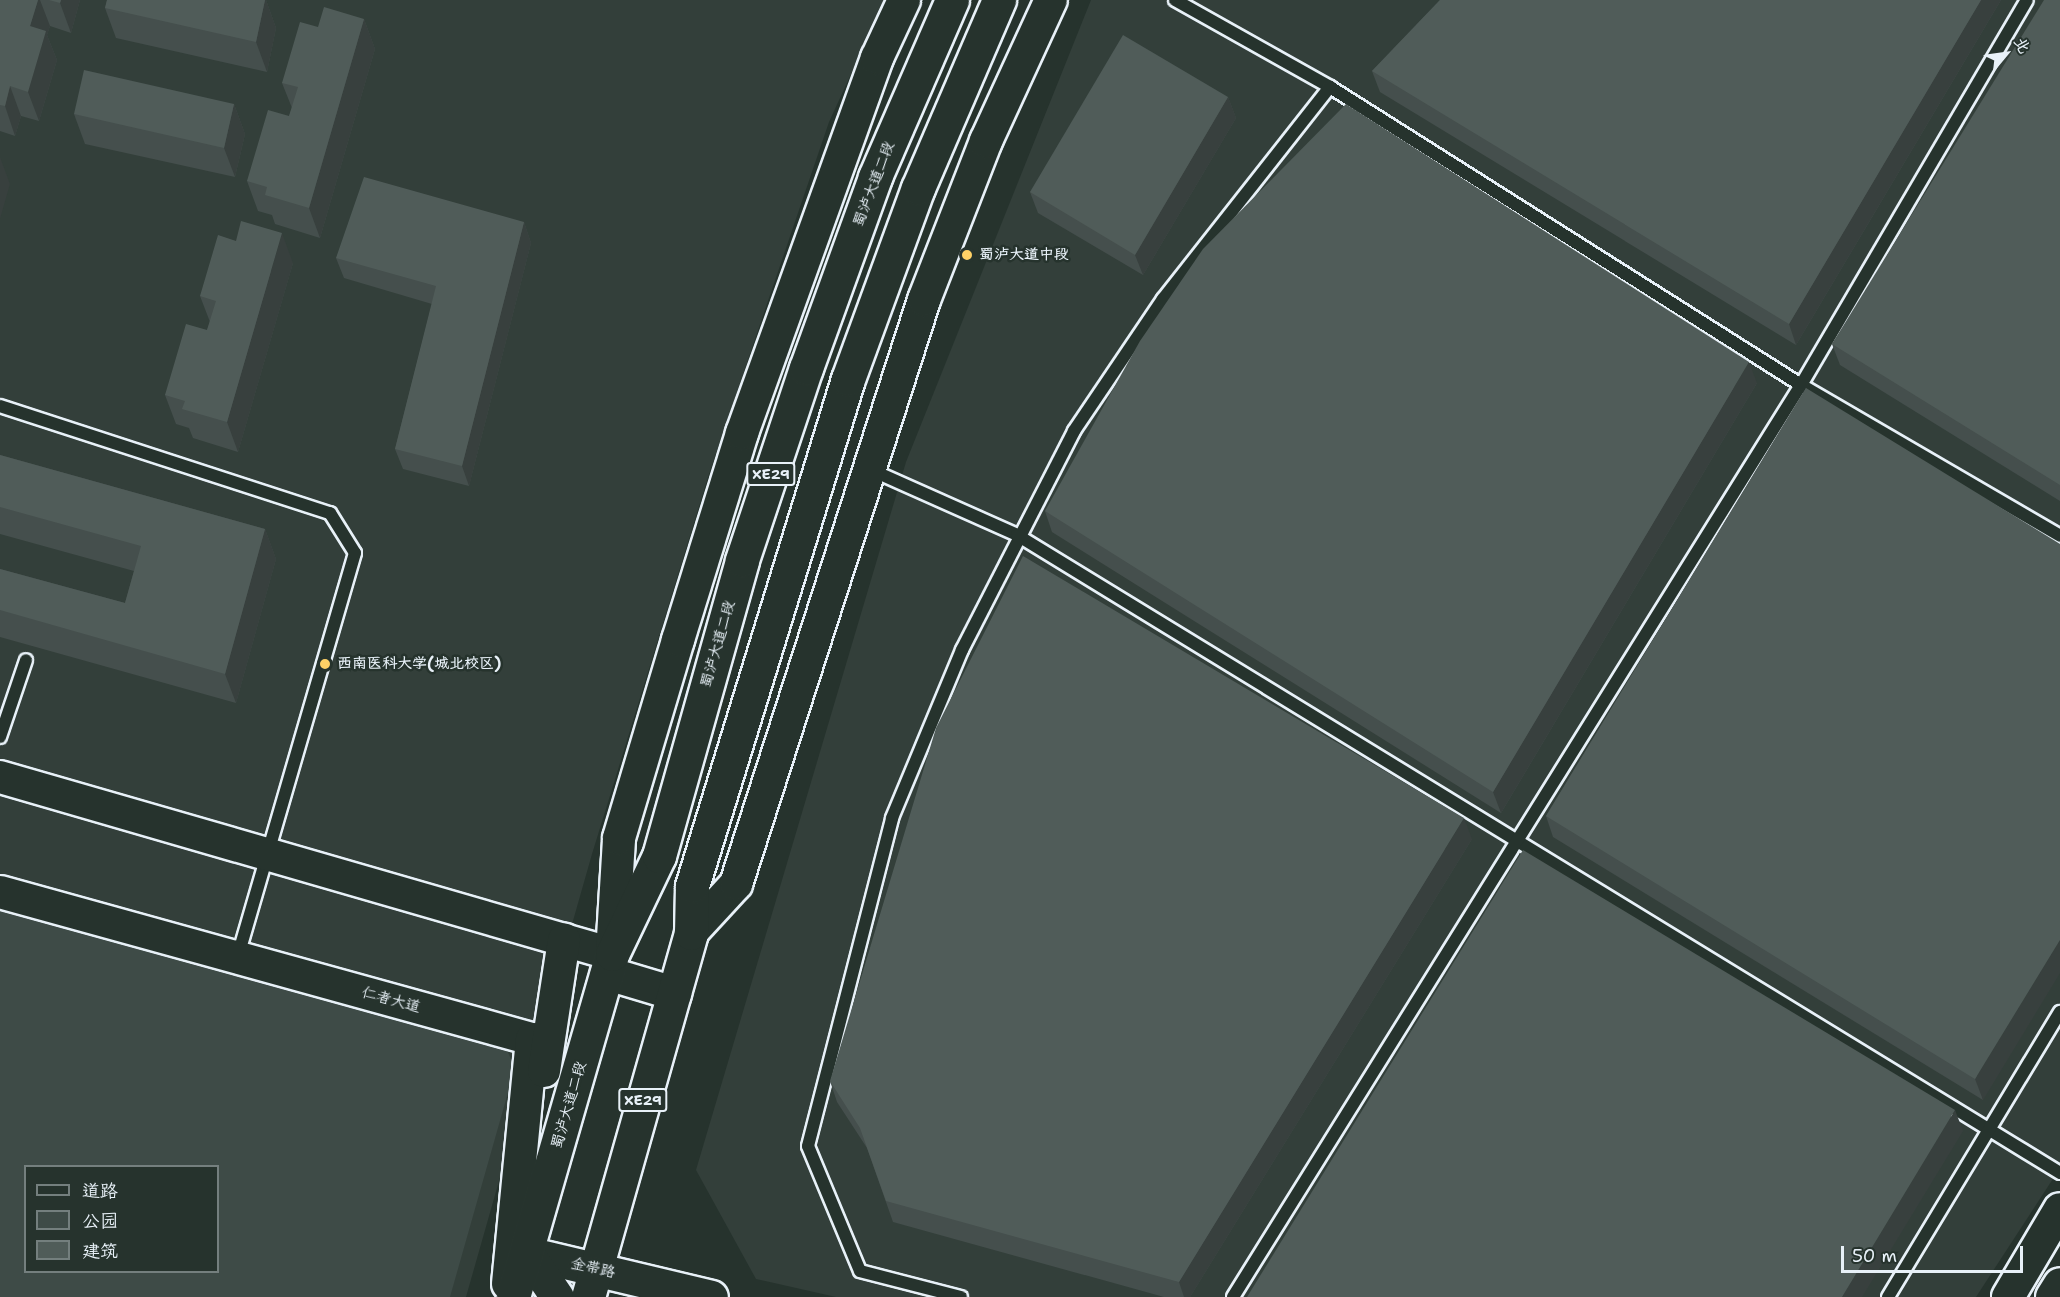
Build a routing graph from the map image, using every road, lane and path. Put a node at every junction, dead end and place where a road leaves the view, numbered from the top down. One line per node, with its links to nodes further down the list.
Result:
1 (904, 0): 22 (street)
2 (952, 0): 22 (main road, 蜀泸大道二段 / XE29)
3 (999, 0): 19 (main road, XE29)
4 (1051, 0): 10 (street)
5 (1175, 0): 7 (lane)
6 (2027, 0): 8 (lane)
7 (1330, 87): 8 (lane); 11 (lane)
8 (1801, 385): 12 (lane); 16 (lane)
9 (0, 406): 17 (lane)
10 (866, 468): 11 (lane); 19 (street)
11 (1017, 535): 16 (lane); 35 (lane)
12 (2060, 536)
13 (26, 660): 14 (lane)
14 (0, 737)
15 (0, 777): 17 (street)
16 (1517, 837): 25 (lane); 36 (lane)
17 (265, 854): 20 (street); 21 (lane)
18 (0, 892): 21 (street, 仁者大道)
19 (691, 933): 23 (main road, XE29)
20 (564, 940): 22 (street); 31 (street, 仁者大道)
21 (237, 958): 31 (street, 仁者大道)
22 (609, 964): 23 (main road); 28 (main road, 蜀泸大道二段 / XE29)
23 (674, 993): 29 (main road, XE29)
24 (2060, 1012): 25 (lane)
25 (1988, 1128): 26 (lane); 37 (lane)
26 (2060, 1173)
27 (2060, 1209): 38 (street)
28 (527, 1253): 29 (main road, 金带路); 32 (main road, 蜀泸大道二段 / XE29); 33 (main road)
29 (592, 1283): 34 (main road, 金带路)
30 (2060, 1284): 39 (street)
31 (507, 1297)
32 (513, 1297)
33 (557, 1297)
34 (711, 1297)
35 (961, 1297)
36 (1233, 1297)
37 (1888, 1297)
38 (2008, 1297)
39 (2052, 1297)

